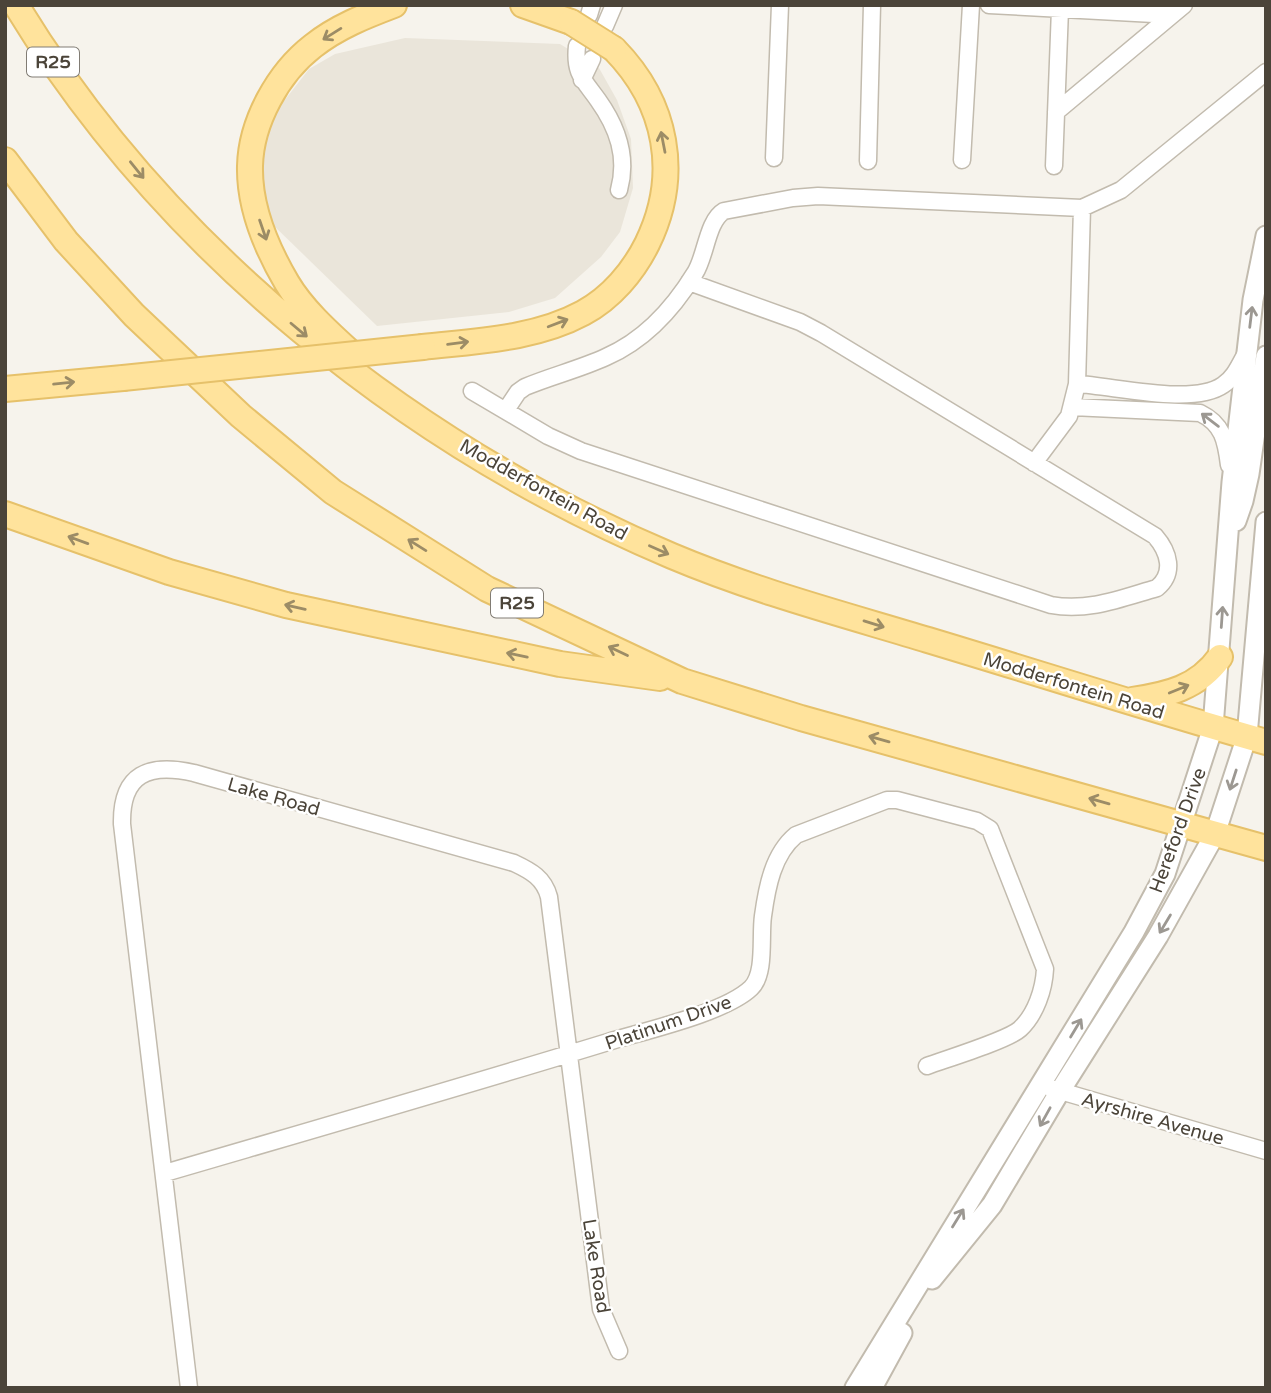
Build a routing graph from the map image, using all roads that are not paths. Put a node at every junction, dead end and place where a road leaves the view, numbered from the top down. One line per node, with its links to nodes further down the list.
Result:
1 (16, 5): 33 (main road, Modderfontein Road / R25, one-way to 33)
2 (394, 5): 33 (main road, one-way to 33)
3 (523, 5): 13 (main road)
4 (614, 5): 14 (street)
5 (780, 5): 18 (street)
6 (872, 5): 21 (street)
7 (971, 5): 20 (street)
8 (989, 5): 9 (street)
9 (1000, 5): 11 (street)
10 (1093, 8): 11 (street); 12 (street)
11 (1060, 9): 17 (street)
12 (1178, 10): 17 (street)
13 (582, 22): 14 (main road, bridge); 16 (street)
14 (604, 45): 16 (street); 29 (main road, one-way to 14, bridge)
15 (1266, 72): 24 (street)
16 (582, 80): 23 (street)
17 (1056, 113): 22 (street)
18 (774, 158)
19 (5, 160): 40 (main road, R25, one-way to 19)
20 (962, 160)
21 (868, 161)
22 (1054, 166)
23 (619, 190)
24 (1082, 208): 26 (street); 28 (street)
25 (1266, 236): 27 (street, Hereford Drive, one-way to 25)
26 (689, 282): 32 (street); 34 (street)
27 (1256, 353): 28 (street); 35 (street, Hereford Drive); 38 (street)
28 (1077, 384): 31 (street)
29 (5, 389)
30 (472, 391): 32 (street)
31 (1072, 407): 34 (street); 35 (street, one-way to 31)
32 (506, 410): 34 (street)
33 (419, 419): 41 (main road, Modderfontein Road / R25, one-way to 41)
34 (1034, 463)
35 (1232, 482): 38 (street, Hereford Drive)
36 (5, 514): 40 (main road, one-way to 36)
37 (1266, 522): 43 (street, Hereford Drive)
38 (1228, 538): 39 (street, Hereford Drive, one-way to 38)
39 (1220, 657): 41 (main road, one-way to 39); 42 (street, Hereford Drive)
40 (682, 681): 44 (main road, R25, one-way to 40)
41 (1128, 701): 42 (main road, Modderfontein Road / R25)
42 (1213, 727): 43 (main road, Modderfontein Road / R25); 44 (street, Hereford Drive)
43 (1256, 739): 45 (street, Hereford Drive, one-way to 45)
44 (1182, 824): 45 (main road, R25); 49 (street, Hereford Drive, one-way to 44)
45 (1215, 834): 46 (main road, R25); 49 (street, Hereford Drive, one-way to 49)
46 (1266, 848)
47 (570, 1054): 48 (street, Platinum Drive); 51 (street, Platinum Drive); 51 (street, Lake Road); 52 (street, Lake Road)
48 (927, 1066)
49 (1050, 1088): 50 (street, Ayrshire Avenue); 54 (street, Hereford Drive, one-way to 49); 55 (street, Hereford Drive, one-way to 55)
50 (1266, 1151)
51 (164, 1173): 53 (street, Lake Road)
52 (619, 1351)
53 (189, 1388)
54 (855, 1388)
55 (872, 1388)

